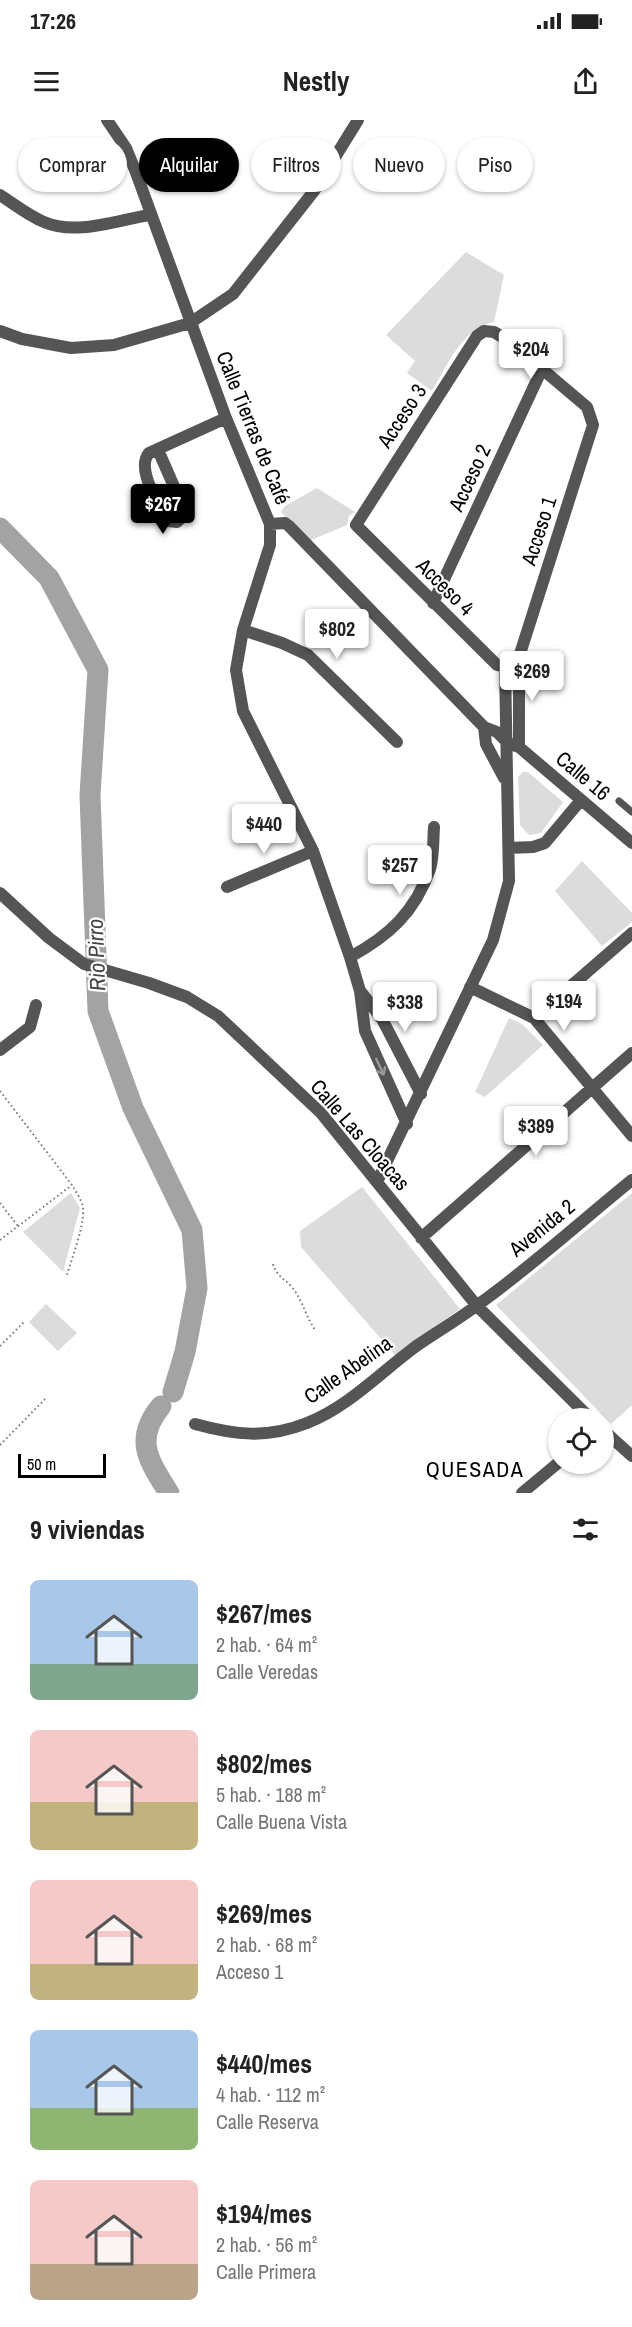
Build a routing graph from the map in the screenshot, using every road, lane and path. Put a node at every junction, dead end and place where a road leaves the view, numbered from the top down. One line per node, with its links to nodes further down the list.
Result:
1 (107, 120): 4 (street, Calle Tierras de Café)
2 (358, 120): 5 (street)
3 (0, 195): 4 (street)
4 (150, 215): 5 (street, Calle Tierras de Café)
5 (190, 323): 6 (street); 8 (street, Calle Tierras de Café)
6 (0, 331)
7 (542, 369): 11 (street, Acceso 3); 12 (street, Acceso 2); 14 (street, Acceso 1)
8 (226, 418): 9 (street); 10 (street, Calle Tierras de Café)
9 (158, 450): 9 (street)
10 (270, 524): 13 (street, Calle Tierras de Café); 15 (street, Calle 16)
11 (356, 525): 12 (street, Acceso 4)
12 (433, 603): 14 (street, Acceso 4)
13 (243, 630): 16 (street); 25 (street, Calle Tierras de Café)
14 (512, 663): 17 (street, Acceso 1)
15 (484, 727): 17 (street, Calle 16); 18 (street)
16 (397, 742)
17 (513, 745): 18 (street, Acceso 1); 19 (street, Calle 16)
18 (507, 783): 24 (street, Acceso 1)
19 (581, 800): 23 (street, Calle 16); 24 (street)
20 (618, 801): 21 (lane)
21 (632, 812)
22 (434, 827): 29 (street)
23 (630, 838)
24 (509, 848): 30 (street, Acceso 1)
25 (314, 851): 26 (street); 29 (street, Calle Tierras de Café)
26 (227, 887)
27 (0, 893): 42 (street, Calle Las Cloacas)
28 (632, 933): 33 (street)
29 (350, 957): 31 (street, Calle Tierras de Café)
30 (470, 987): 33 (street); 38 (street, Acceso 1)
31 (360, 991): 38 (street, Calle Tierras de Café); 39 (street, Calle Tierras de Café, one-way to 39)
32 (36, 1005): 34 (street)
33 (534, 1018): 36 (street)
34 (0, 1050)
35 (632, 1053): 36 (street)
36 (591, 1088): 40 (street); 46 (street)
37 (0, 1091): 43 (path)
38 (421, 1094): 39 (street, Acceso 1)
39 (407, 1124): 42 (street, Acceso 1)
40 (632, 1136)
41 (632, 1180): 50 (street, Avenida 2)
42 (377, 1182): 46 (street, Calle Las Cloacas)
43 (72, 1185): 45 (path); 49 (path)
44 (0, 1203): 45 (path)
45 (18, 1226): 47 (path)
46 (421, 1238): 50 (street, Calle Las Cloacas)
47 (0, 1240)
48 (273, 1264): 52 (path)
49 (67, 1275)
50 (477, 1306): 55 (street, Calle Las Cloacas); 56 (street, Calle Abelina)
51 (24, 1322): 53 (path)
52 (316, 1331)
53 (0, 1346)
54 (45, 1399): 58 (path)
55 (580, 1408)
56 (195, 1424)
57 (614, 1440): 59 (street)
58 (0, 1445)
59 (632, 1456)
60 (548, 1471): 61 (street)
61 (522, 1493)

